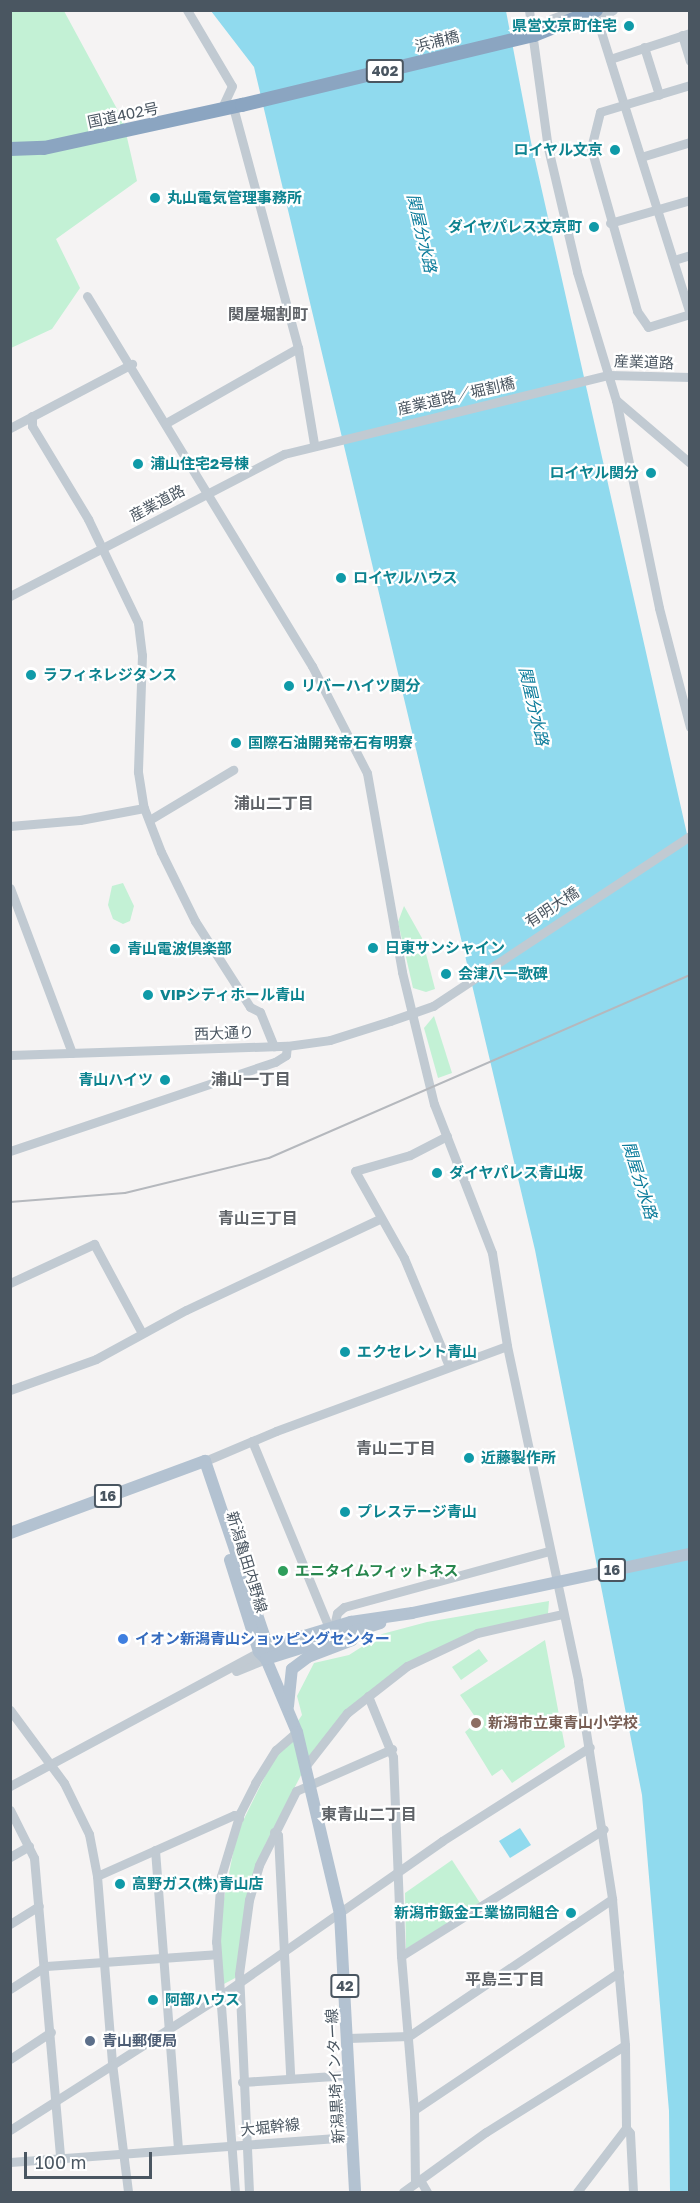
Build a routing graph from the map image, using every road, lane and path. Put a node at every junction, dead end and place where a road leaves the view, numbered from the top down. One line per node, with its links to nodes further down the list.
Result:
1 (187, 10): 15 (street)
2 (529, 10): 8 (street)
3 (596, 10): 8 (highway, 402)
4 (613, 10): 10 (street)
5 (572, 11): 6 (street)
6 (551, 19)
7 (686, 34): 9 (street); 11 (street)
8 (531, 35): 15 (highway, 浜浦橋 / 402); 28 (street)
9 (644, 48): 10 (street); 13 (street)
10 (610, 59): 14 (street)
11 (690, 61)
12 (690, 85): 13 (street)
13 (659, 94): 14 (street)
14 (624, 105): 18 (street); 21 (street)
15 (232, 107): 17 (highway, 国道402号 / 402); 26 (street)
16 (690, 142): 18 (street)
17 (10, 149)
18 (641, 157): 20 (street)
19 (690, 200): 20 (street)
20 (658, 210): 21 (street); 23 (street)
21 (610, 223): 25 (street)
22 (690, 255): 23 (street)
23 (674, 260): 25 (street)
24 (87, 296): 27 (street)
25 (690, 314)
26 (298, 348): 33 (street); 35 (street)
27 (132, 364): 32 (street); 33 (street)
28 (609, 375): 29 (street, 産業道路); 30 (street, 産業道路); 31 (street)
29 (690, 377)
30 (598, 378): 35 (street, 産業道路／堀割橋)
31 (616, 400): 36 (street); 40 (street)
32 (32, 417): 34 (street); 38 (street)
33 (166, 423): 37 (street)
34 (10, 428)
35 (317, 443): 37 (street, 産業道路)
36 (690, 463)
37 (207, 493): 38 (street, 産業道路); 49 (street)
38 (102, 548): 39 (street, 産業道路); 42 (street)
39 (10, 596)
40 (690, 727)
41 (232, 770): 43 (street)
42 (144, 808): 43 (street); 44 (street)
43 (151, 819): 50 (street)
44 (10, 826)
45 (690, 836): 48 (street, 有明大橋)
46 (10, 888): 47 (street)
47 (13, 904): 52 (street)
48 (433, 1006): 49 (street, 西大通り)
49 (413, 1012): 51 (street, 西大通り); 54 (street)
50 (274, 1046): 51 (street, 西大通り); 52 (street, 西大通り)
51 (287, 1046): 55 (street)
52 (72, 1053): 53 (street, 西大通り)
53 (10, 1055)
54 (447, 1136): 56 (street); 59 (street)
55 (10, 1151)
56 (379, 1219): 58 (street); 60 (street)
57 (10, 1283): 58 (street)
58 (142, 1333): 61 (street)
59 (507, 1346): 60 (street); 65 (street)
60 (449, 1366): 62 (street)
61 (10, 1390)
62 (252, 1441): 63 (street); 70 (street)
63 (202, 1462): 64 (main road, 16); 71 (main road, 新潟亀田内野線)
64 (10, 1533)
65 (549, 1551): 68 (street); 70 (street)
66 (690, 1554): 67 (main road, 16)
67 (412, 1613): 69 (main road, 16); 70 (main road, 16)
68 (562, 1614): 72 (street); 76 (street)
69 (379, 1624): 71 (main road, 16); 74 (main road)
70 (332, 1627): 71 (main road, 16)
71 (264, 1652): 74 (main road, 新潟黒埼インター線 / 42); 78 (street)
72 (368, 1696): 77 (street); 79 (street)
73 (10, 1710): 78 (street)
74 (288, 1715): 75 (main road, 新潟黒埼インター線 / 42)
75 (297, 1732): 79 (main road, 新潟黒埼インター線 / 42); 83 (street)
76 (590, 1748): 84 (street); 89 (street)
77 (392, 1749): 80 (street); 89 (street)
78 (49, 1764): 81 (street); 90 (street)
79 (304, 1768): 80 (main road, 新潟黒埼インター線 / 42)
80 (308, 1783): 85 (street); 93 (main road, 新潟黒埼インター線 / 42)
81 (10, 1786)
82 (10, 1810): 86 (street)
83 (239, 1818): 87 (street); 96 (street)
84 (604, 1829): 91 (street); 97 (street)
85 (274, 1832): 95 (street); 102 (street)
86 (29, 1846): 88 (street); 92 (street)
87 (155, 1850): 90 (street); 98 (street)
88 (10, 1857)
89 (398, 1873): 93 (street); 97 (street)
90 (97, 1876): 99 (street)
91 (612, 1899): 101 (street); 107 (street)
92 (39, 1906): 94 (street); 100 (street)
93 (340, 1914): 95 (street); 108 (main road, 新潟黒埼インター線 / 42)
94 (10, 1924)
95 (284, 1950): 102 (street); 113 (street)
96 (216, 1954): 98 (street); 104 (street)
97 (401, 1956): 107 (street)
98 (163, 1957): 99 (street); 105 (street)
99 (105, 1962): 100 (street); 111 (street)
100 (45, 1966): 103 (street); 106 (street)
101 (619, 1972): 109 (street); 116 (street)
102 (239, 1980): 104 (street); 114 (street)
103 (10, 1989)
104 (220, 1996): 105 (street); 121 (street)
105 (168, 2026): 111 (street); 122 (street)
106 (51, 2032): 110 (street); 115 (street)
107 (409, 2036): 108 (street); 116 (street)
108 (348, 2038): 112 (main road, 新潟黒埼インター線 / 42)
109 (625, 2045): 117 (street); 126 (street)
110 (10, 2059)
111 (112, 2063): 115 (street); 123 (street)
112 (349, 2075): 113 (street); 119 (main road, 新潟黒埼インター線 / 42)
113 (290, 2076): 114 (street)
114 (242, 2082): 120 (street)
115 (56, 2099): 118 (street); 124 (street)
116 (414, 2110): 126 (street)
117 (626, 2128): 133 (street); 134 (street)
118 (10, 2130)
119 (353, 2137): 120 (street, 大堀幹線); 130 (main road, 新潟黒埼インター線 / 42)
120 (245, 2143): 121 (street, 大堀幹線); 129 (street)
121 (234, 2146): 122 (street, 大堀幹線); 128 (street)
122 (178, 2148): 123 (street, 大堀幹線)
123 (124, 2152): 124 (street, 大堀幹線); 127 (street)
124 (60, 2158): 125 (street, 大堀幹線)
125 (10, 2162)
126 (417, 2182): 131 (street); 132 (street)
127 (128, 2193)
128 (235, 2193)
129 (249, 2193)
130 (355, 2193)
131 (403, 2193)
132 (428, 2193)
133 (577, 2193)
134 (633, 2193)

